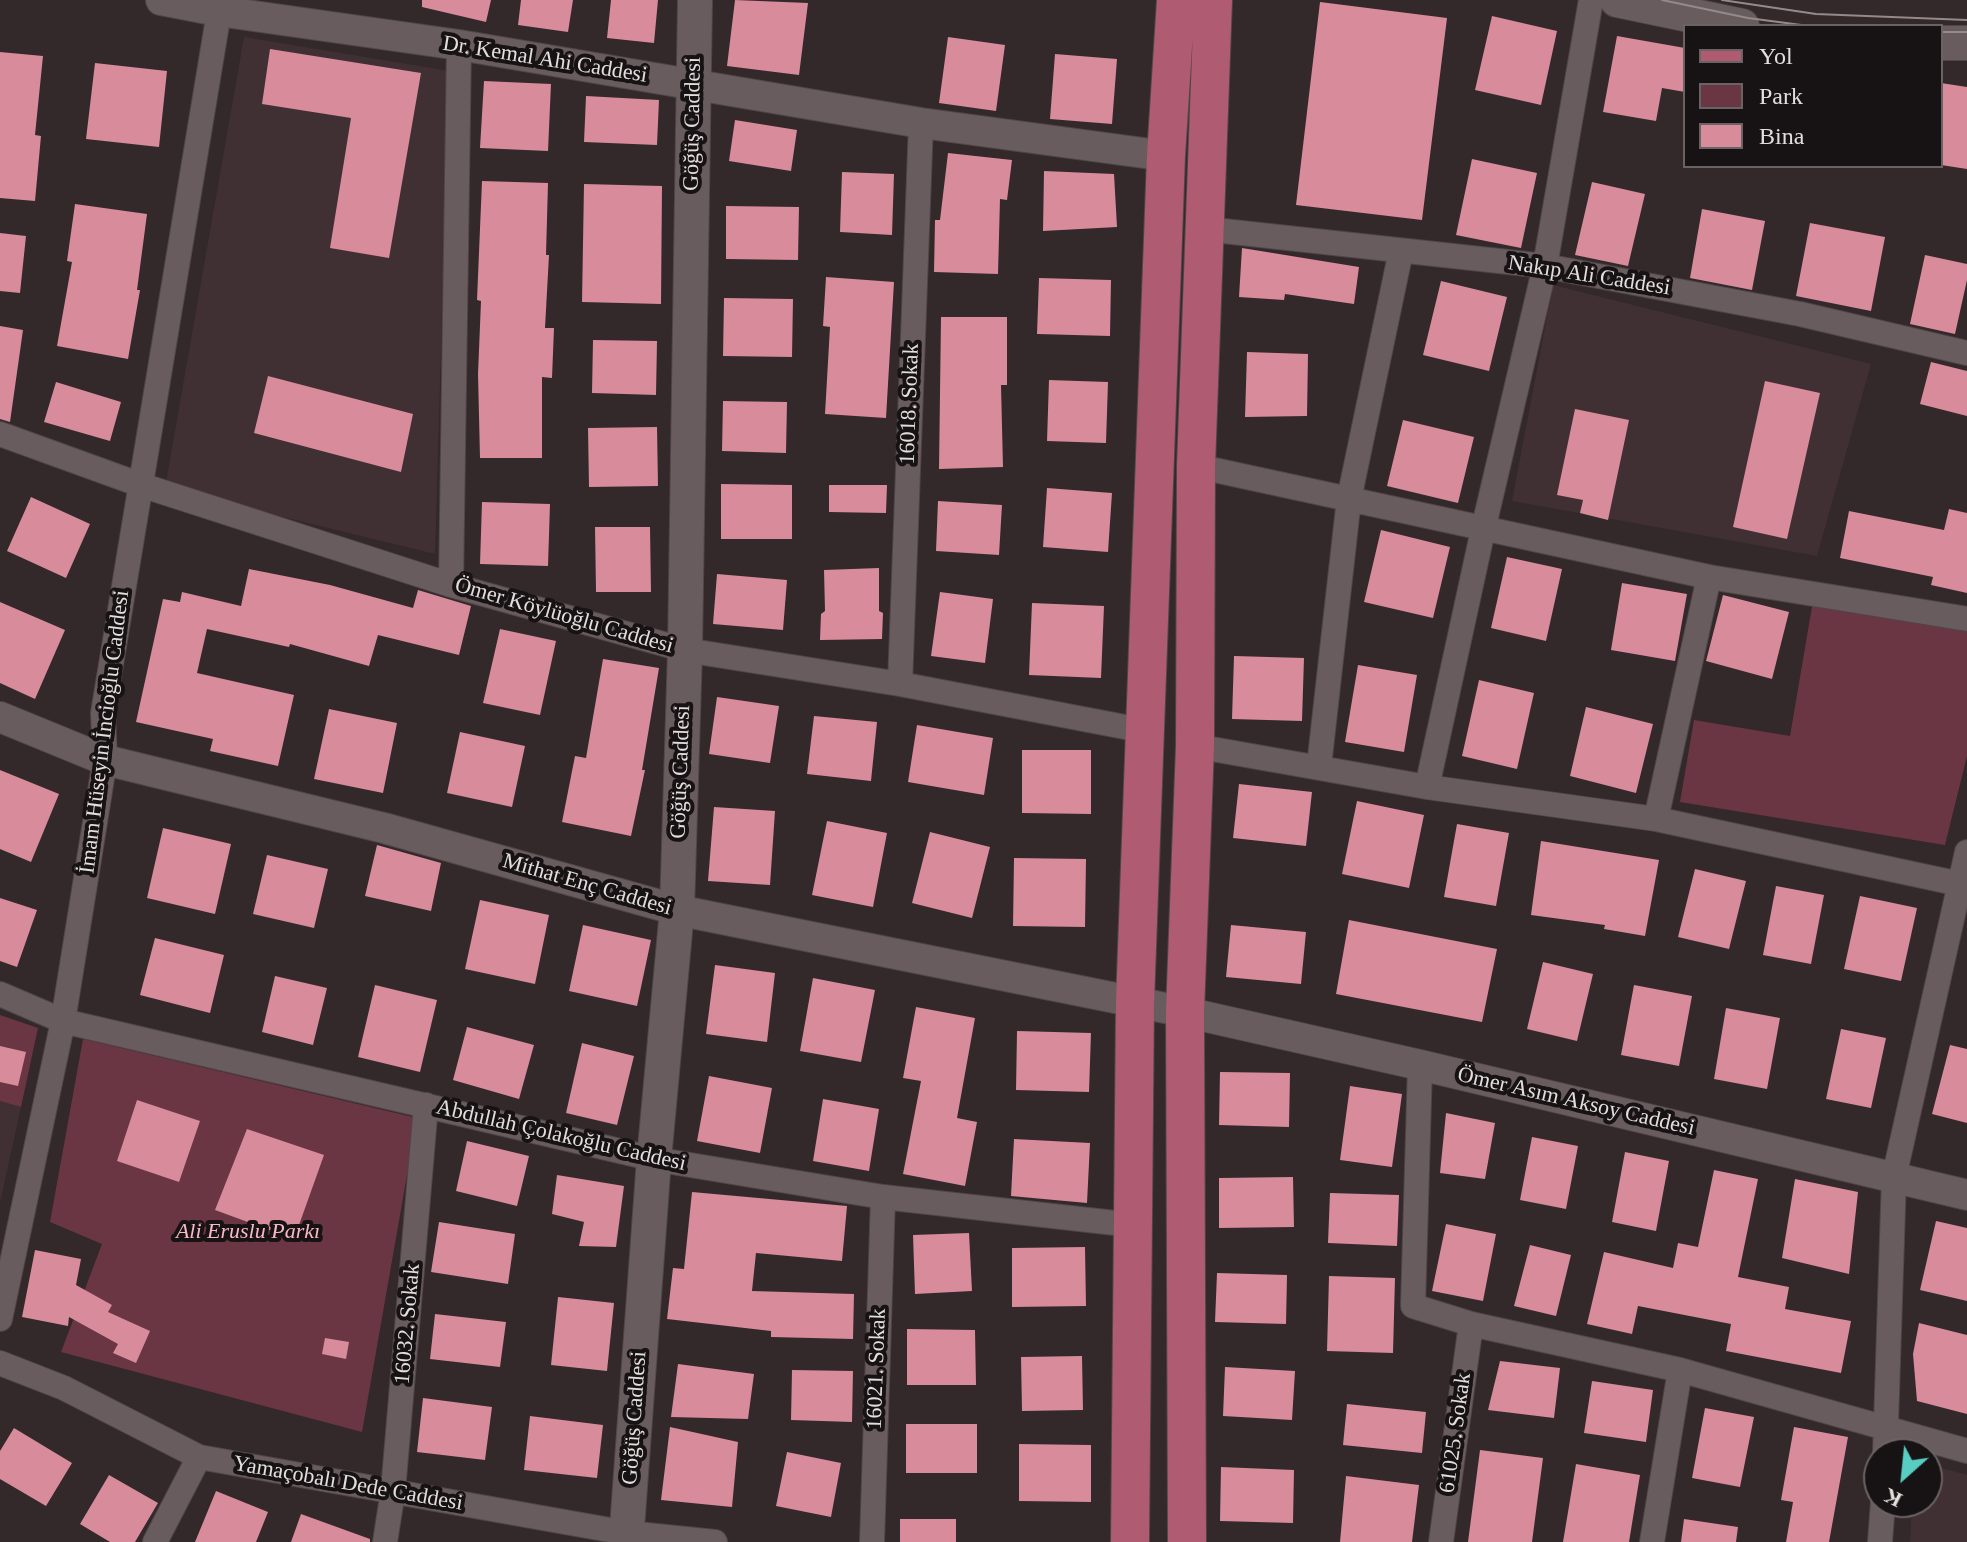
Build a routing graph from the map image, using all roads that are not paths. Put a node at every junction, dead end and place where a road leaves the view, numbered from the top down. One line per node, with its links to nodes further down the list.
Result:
1 (161, 0): 6 (street, Dr. Kemal Ahi Caddesi)
2 (695, 0): 12 (main road, Göğüş Caddesi)
3 (1591, 0): 17 (street)
4 (1617, 0): 8 (main road)
5 (1173, 5): 14 (main road)
6 (220, 6): 11 (street, Dr. Kemal Ahi Caddesi); 21 (street, İmam Hüseyin İncioğlu Caddesi)
7 (1217, 9): 15 (main road)
8 (1732, 24)
9 (1943, 43): 10 (main road)
10 (1967, 43)
11 (459, 45): 12 (street, Dr. Kemal Ahi Caddesi); 25 (street)
12 (693, 84): 13 (street, Dr. Kemal Ahi Caddesi); 27 (main road, Göğüş Caddesi)
13 (921, 123): 14 (street, Dr. Kemal Ahi Caddesi); 28 (street, 16018. Sokak)
14 (1166, 156): 30 (main road)
15 (1205, 229): 16 (street, Nakıp Ali Caddesi); 20 (main road)
16 (1401, 251): 17 (street, Nakıp Ali Caddesi); 22 (street)
17 (1545, 266): 18 (street, Nakıp Ali Caddesi); 23 (street)
18 (1967, 353)
19 (0, 434): 21 (street, Ömer Köylüoğlu Caddesi)
20 (1196, 466): 22 (street); 31 (main road)
21 (141, 485): 25 (street, Ömer Köylüoğlu Caddesi); 32 (street, İmam Hüseyin İncioğlu Caddesi)
22 (1349, 499): 23 (street); 33 (street)
23 (1483, 530): 24 (street); 34 (street)
24 (1709, 577): 26 (street); 35 (street)
25 (451, 585): 27 (street, Ömer Köylüoğlu Caddesi)
26 (1967, 619)
27 (685, 650): 28 (street, Ömer Köylüoğlu Caddesi); 38 (main road, Göğüş Caddesi)
28 (900, 684): 30 (street, Ömer Köylüoğlu Caddesi)
29 (0, 717): 32 (street, Mithat Enç Caddesi)
30 (1146, 731): 40 (main road)
31 (1195, 746): 33 (street); 41 (main road)
32 (105, 760): 38 (street, Mithat Enç Caddesi); 42 (street, İmam Hüseyin İncioğlu Caddesi)
33 (1319, 766): 34 (street)
34 (1427, 787): 35 (street)
35 (1656, 819): 37 (street)
36 (1967, 852): 37 (street)
37 (1960, 884): 46 (street)
38 (677, 910): 40 (street, Mithat Enç Caddesi); 45 (main road, Göğüş Caddesi)
39 (0, 994): 42 (street, Abdullah Çolakoğlu Caddesi)
40 (1135, 1002): 41 (street, Mithat Enç Caddesi); 49 (main road)
41 (1185, 1012): 43 (street, Ömer Asım Aksoy Caddesi); 67 (main road)
42 (63, 1021): 44 (street, Abdullah Çolakoğlu Caddesi); 50 (street, İmam Hüseyin İncioğlu Caddesi)
43 (1420, 1065): 46 (street, Ömer Asım Aksoy Caddesi); 51 (street)
44 (426, 1105): 45 (street, Abdullah Çolakoğlu Caddesi); 59 (street, 16032. Sokak)
45 (654, 1159): 48 (street, Abdullah Çolakoğlu Caddesi); 61 (main road, Göğüş Caddesi)
46 (1894, 1177): 47 (street, Ömer Asım Aksoy Caddesi); 55 (street)
47 (1967, 1195)
48 (883, 1197): 49 (street, Abdullah Çolakoğlu Caddesi); 65 (street, 16021. Sokak)
49 (1133, 1225): 66 (main road)
50 (0, 1319)
51 (1471, 1324): 53 (street); 68 (street, 61025. Sokak)
52 (0, 1363): 58 (street, Yamaçobalı Dede Caddesi)
53 (1680, 1370): 54 (street); 69 (street)
54 (1875, 1438)
55 (1886, 1438)
56 (1943, 1448): 57 (street)
57 (1967, 1451)
58 (199, 1457): 59 (street, Yamaçobalı Dede Caddesi); 62 (street)
59 (393, 1491): 61 (street, Yamaçobalı Dede Caddesi); 63 (street, 16032. Sokak)
60 (1882, 1518): 70 (street)
61 (627, 1538): 64 (street, Yamaçobalı Dede Caddesi)
62 (155, 1542)
63 (385, 1542)
64 (715, 1542)
65 (872, 1542)
66 (1130, 1542)
67 (1187, 1542)
68 (1441, 1542)
69 (1652, 1542)
70 (1880, 1542)

